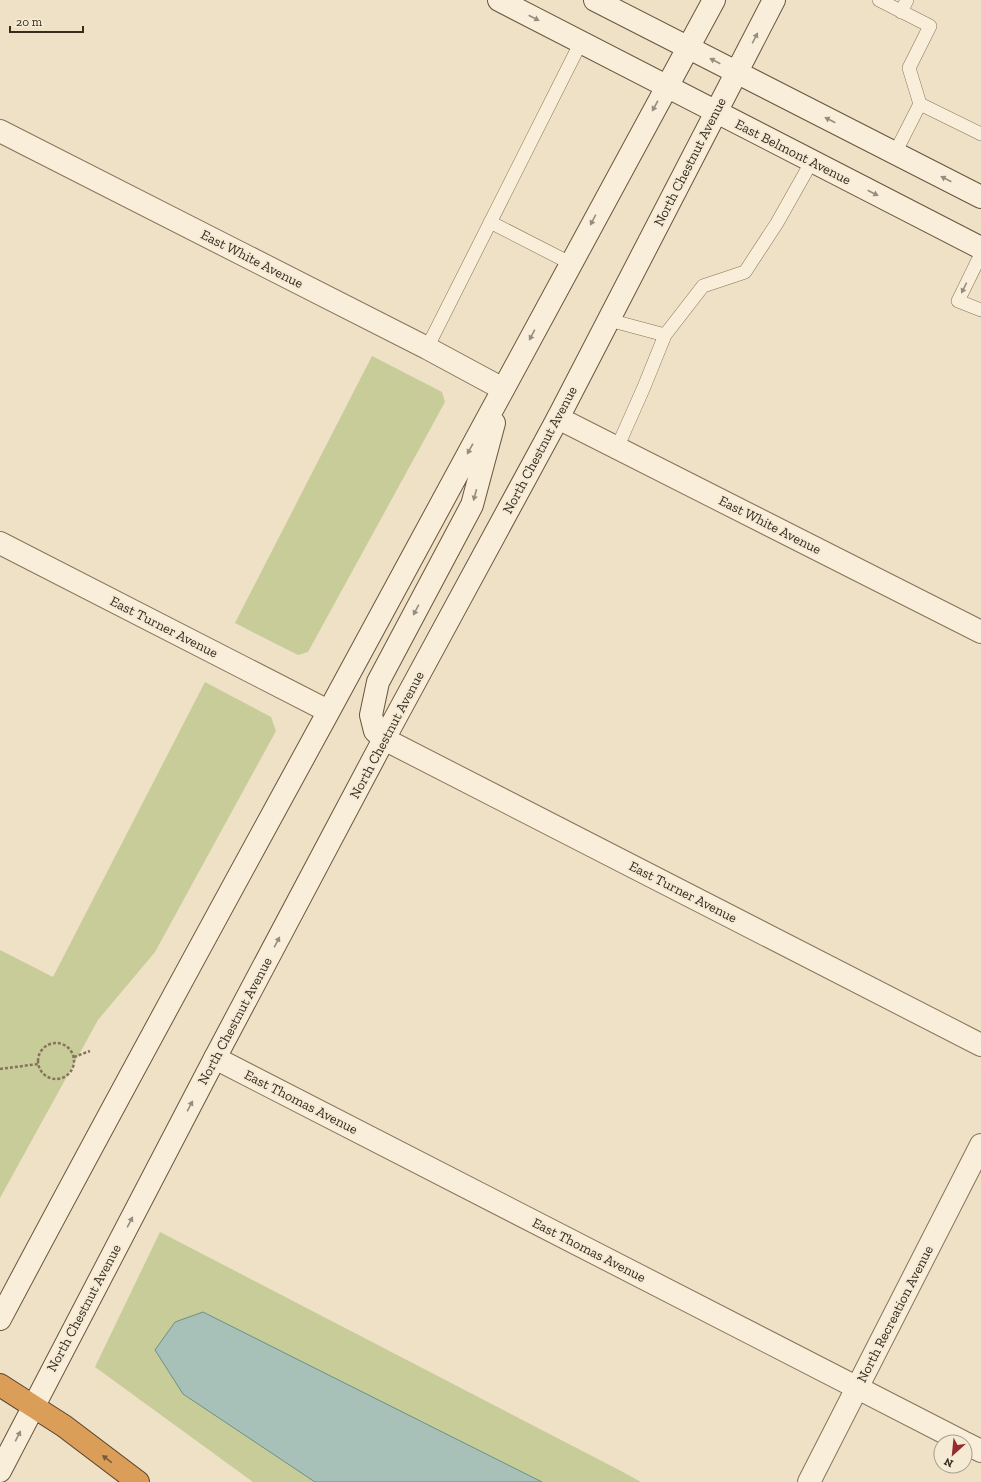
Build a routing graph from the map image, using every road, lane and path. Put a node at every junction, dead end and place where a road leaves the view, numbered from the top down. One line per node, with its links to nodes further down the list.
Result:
1 (499, 0): 7 (main road, East Belmont Avenue, one-way to 7)
2 (595, 0): 8 (main road)
3 (714, 0): 8 (main road)
4 (774, 0): 9 (main road, North Chestnut Avenue, one-way to 4)
5 (879, 0): 6 (lane)
6 (904, 6): 11 (lane)
7 (581, 42): 10 (main road, East Belmont Avenue); 18 (lane)
8 (688, 48): 9 (main road, one-way to 8); 10 (main road)
9 (737, 72): 12 (main road, North Chestnut Avenue); 15 (main road, one-way to 9)
10 (666, 86): 12 (main road, East Belmont Avenue); 21 (main road, one-way to 21)
11 (920, 104): 14 (lane); 15 (lane)
12 (715, 112): 16 (main road, East Belmont Avenue); 23 (main road, North Chestnut Avenue)
13 (0, 131): 25 (main road, East White Avenue)
14 (981, 134)
15 (895, 153): 17 (main road, one-way to 15)
16 (812, 161): 19 (main road, East Belmont Avenue, one-way to 19); 24 (lane)
17 (981, 197)
18 (490, 222): 21 (lane); 25 (lane)
19 (981, 248)
20 (981, 254): 22 (lane, one-way to 22)
21 (570, 263): 26 (main road, one-way to 26)
22 (981, 310)
23 (609, 320): 24 (lane); 27 (main road, North Chestnut Avenue)
24 (665, 335): 28 (lane)
25 (427, 348): 26 (main road, East White Avenue)
26 (502, 389): 31 (main road, one-way to 31); 32 (main road, one-way to 32)
27 (558, 418): 28 (main road, East White Avenue); 32 (main road, North Chestnut Avenue)
28 (617, 448): 30 (main road, East White Avenue)
29 (0, 543): 31 (main road, East Turner Avenue)
30 (981, 632)
31 (328, 711): 40 (main road)
32 (384, 739): 33 (main road, East Turner Avenue); 36 (main road, North Chestnut Avenue, one-way to 32)
33 (981, 1045)
34 (90, 1051): 35 (path)
35 (73, 1058): 37 (path); 37 (path)
36 (215, 1058): 42 (main road, East Thomas Avenue); 43 (main road, North Chestnut Avenue, one-way to 36)
37 (38, 1064): 38 (path)
38 (0, 1069)
39 (981, 1145): 42 (main road, North Recreation Avenue)
40 (0, 1319)
41 (0, 1385): 43 (highway)
42 (858, 1388): 44 (main road, East Thomas Avenue); 47 (main road, North Recreation Avenue)
43 (33, 1406): 45 (main road, North Chestnut Avenue, one-way to 43); 46 (highway, one-way to 43)
44 (948, 1434)
45 (0, 1471)
46 (138, 1482)
47 (809, 1482)

